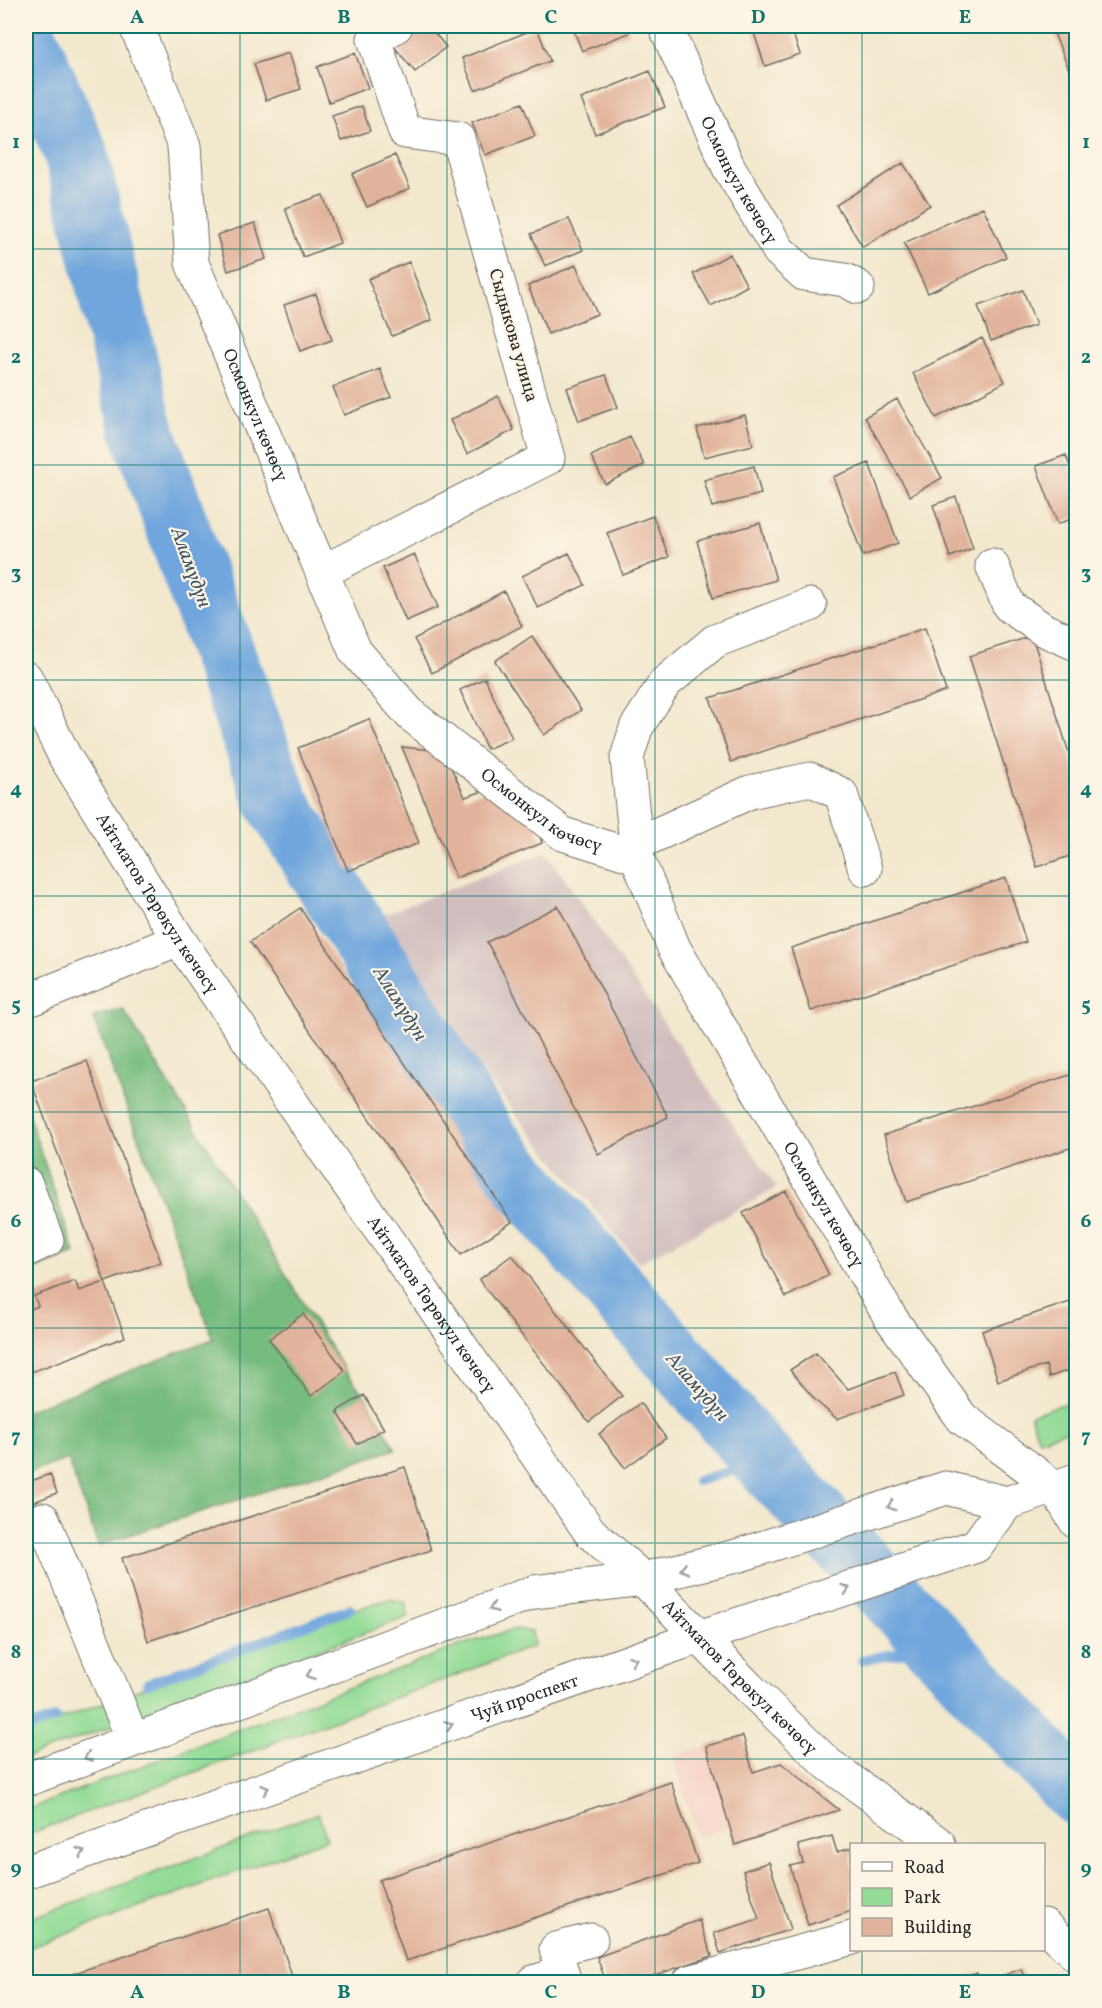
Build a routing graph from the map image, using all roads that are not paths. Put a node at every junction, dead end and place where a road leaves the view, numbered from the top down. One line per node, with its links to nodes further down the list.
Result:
1 (136, 26): 6 (street, Осмонкул көчөсү)
2 (396, 26): 6 (street, Сыдыкова улица)
3 (665, 26): 4 (street, Осмонкул көчөсү)
4 (858, 287)
5 (992, 565): 8 (street)
6 (322, 572): 10 (street, Осмонкул көчөсү)
7 (810, 605): 10 (street)
8 (1077, 644)
9 (26, 678): 12 (street, Айтматов Төрөкул көчөсү)
10 (636, 850): 11 (street); 16 (street, Осмонкул көчөсү)
11 (865, 869)
12 (178, 940): 13 (street); 20 (street, Айтматов Төрөкул көчөсү)
13 (26, 1001)
14 (26, 1184): 15 (street)
15 (26, 1250)
16 (1065, 1483): 17 (street); 18 (street, Осмонкул көчөсү)
17 (1007, 1503): 20 (street, one-way to 20); 21 (street, Чуй проспект, one-way to 17)
18 (1077, 1522)
19 (26, 1525): 22 (street)
20 (644, 1579): 21 (street, Айтматов Төрөкул көчөсү); 22 (street, one-way to 22)
21 (699, 1637): 24 (street, Айтматов Төрөкул көчөсү); 25 (street, Чуй проспект, one-way to 21)
22 (133, 1740): 23 (street, one-way to 23)
23 (26, 1780)
24 (936, 1843)
25 (26, 1872)
26 (1045, 1926): 29 (street)
27 (850, 1939): 31 (street)
28 (591, 1940): 30 (street)
29 (1077, 1955)
30 (554, 1979)
31 (689, 1983)

